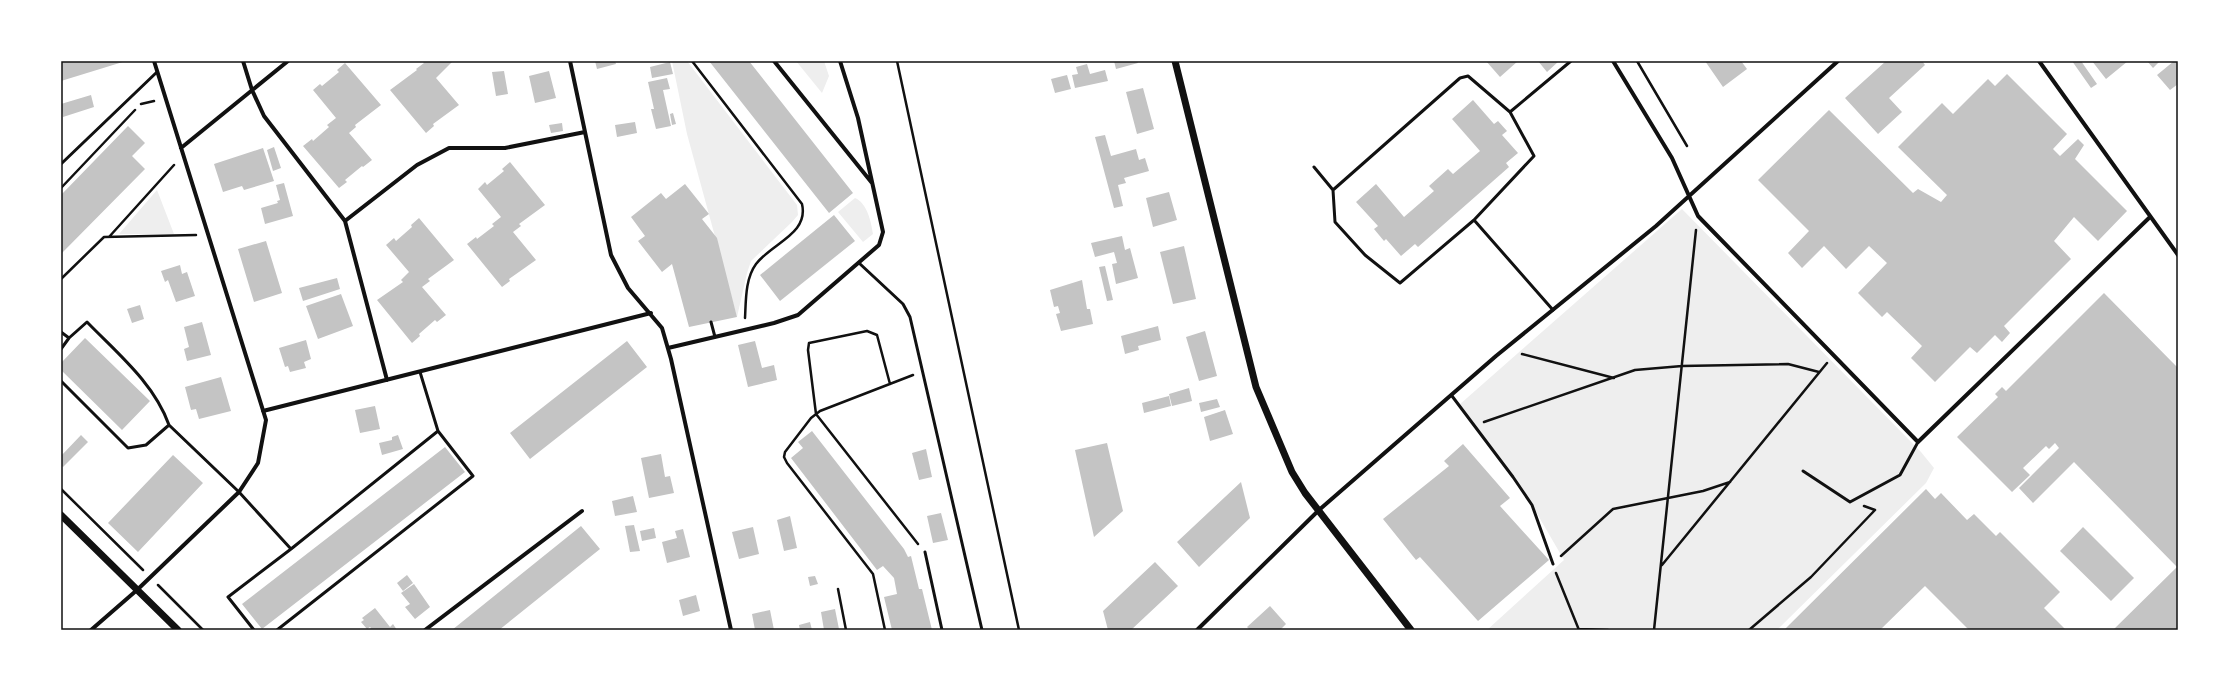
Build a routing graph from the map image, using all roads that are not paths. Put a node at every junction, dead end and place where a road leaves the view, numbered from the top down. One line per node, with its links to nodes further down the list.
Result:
1 (154, 61): 12 (street)
2 (243, 61): 13 (street)
3 (288, 61): 13 (street)
4 (570, 61): 15 (street)
5 (774, 61): 19 (street)
6 (840, 61): 19 (street)
7 (1175, 61): 45 (street)
8 (1571, 61): 14 (lane)
9 (1613, 61): 21 (street)
10 (1838, 61): 21 (street)
11 (2039, 61): 22 (street)
12 (157, 72): 16 (street); 17 (lane)
13 (252, 90): 16 (street); 24 (street)
14 (1510, 112): 20 (lane); 23 (lane)
15 (585, 132): 24 (street); 28 (street)
16 (181, 148): 39 (street)
17 (61, 164)
18 (1314, 167): 20 (lane)
19 (872, 184): 26 (street)
20 (1333, 190): 23 (lane)
21 (1689, 196): 27 (street); 42 (street)
22 (2150, 217): 25 (street); 42 (street)
23 (1474, 220): 27 (lane)
24 (345, 221): 36 (street)
25 (2178, 253)
26 (859, 263): 31 (street); 59 (lane)
27 (1553, 310): 38 (street)
28 (652, 313): 34 (street); 35 (street)
29 (711, 322): 31 (lane)
30 (61, 332): 32 (lane)
31 (715, 337): 34 (street)
32 (69, 338): 33 (lane); 40 (lane)
33 (61, 348)
34 (668, 348): 57 (street)
35 (420, 372): 36 (street); 41 (lane)
36 (387, 380): 39 (street)
37 (61, 381): 40 (lane)
38 (1452, 396): 45 (street); 50 (lane)
39 (263, 411): 44 (street)
40 (169, 425): 44 (lane)
41 (438, 431): 48 (lane); 55 (lane)
42 (1918, 442): 43 (lane)
43 (1803, 471)
44 (239, 492): 48 (lane); 51 (street)
45 (1319, 510): 60 (street); 61 (street)
46 (582, 511): 56 (street)
47 (61, 515): 51 (street)
48 (291, 549): 54 (lane)
49 (925, 552): 58 (lane)
50 (1553, 564)
51 (137, 590): 52 (street); 53 (street)
52 (91, 630)
53 (178, 630)
54 (254, 630)
55 (277, 630)
56 (425, 630)
57 (731, 630)
58 (942, 630)
59 (982, 630)
60 (1197, 630)
61 (1411, 630)

